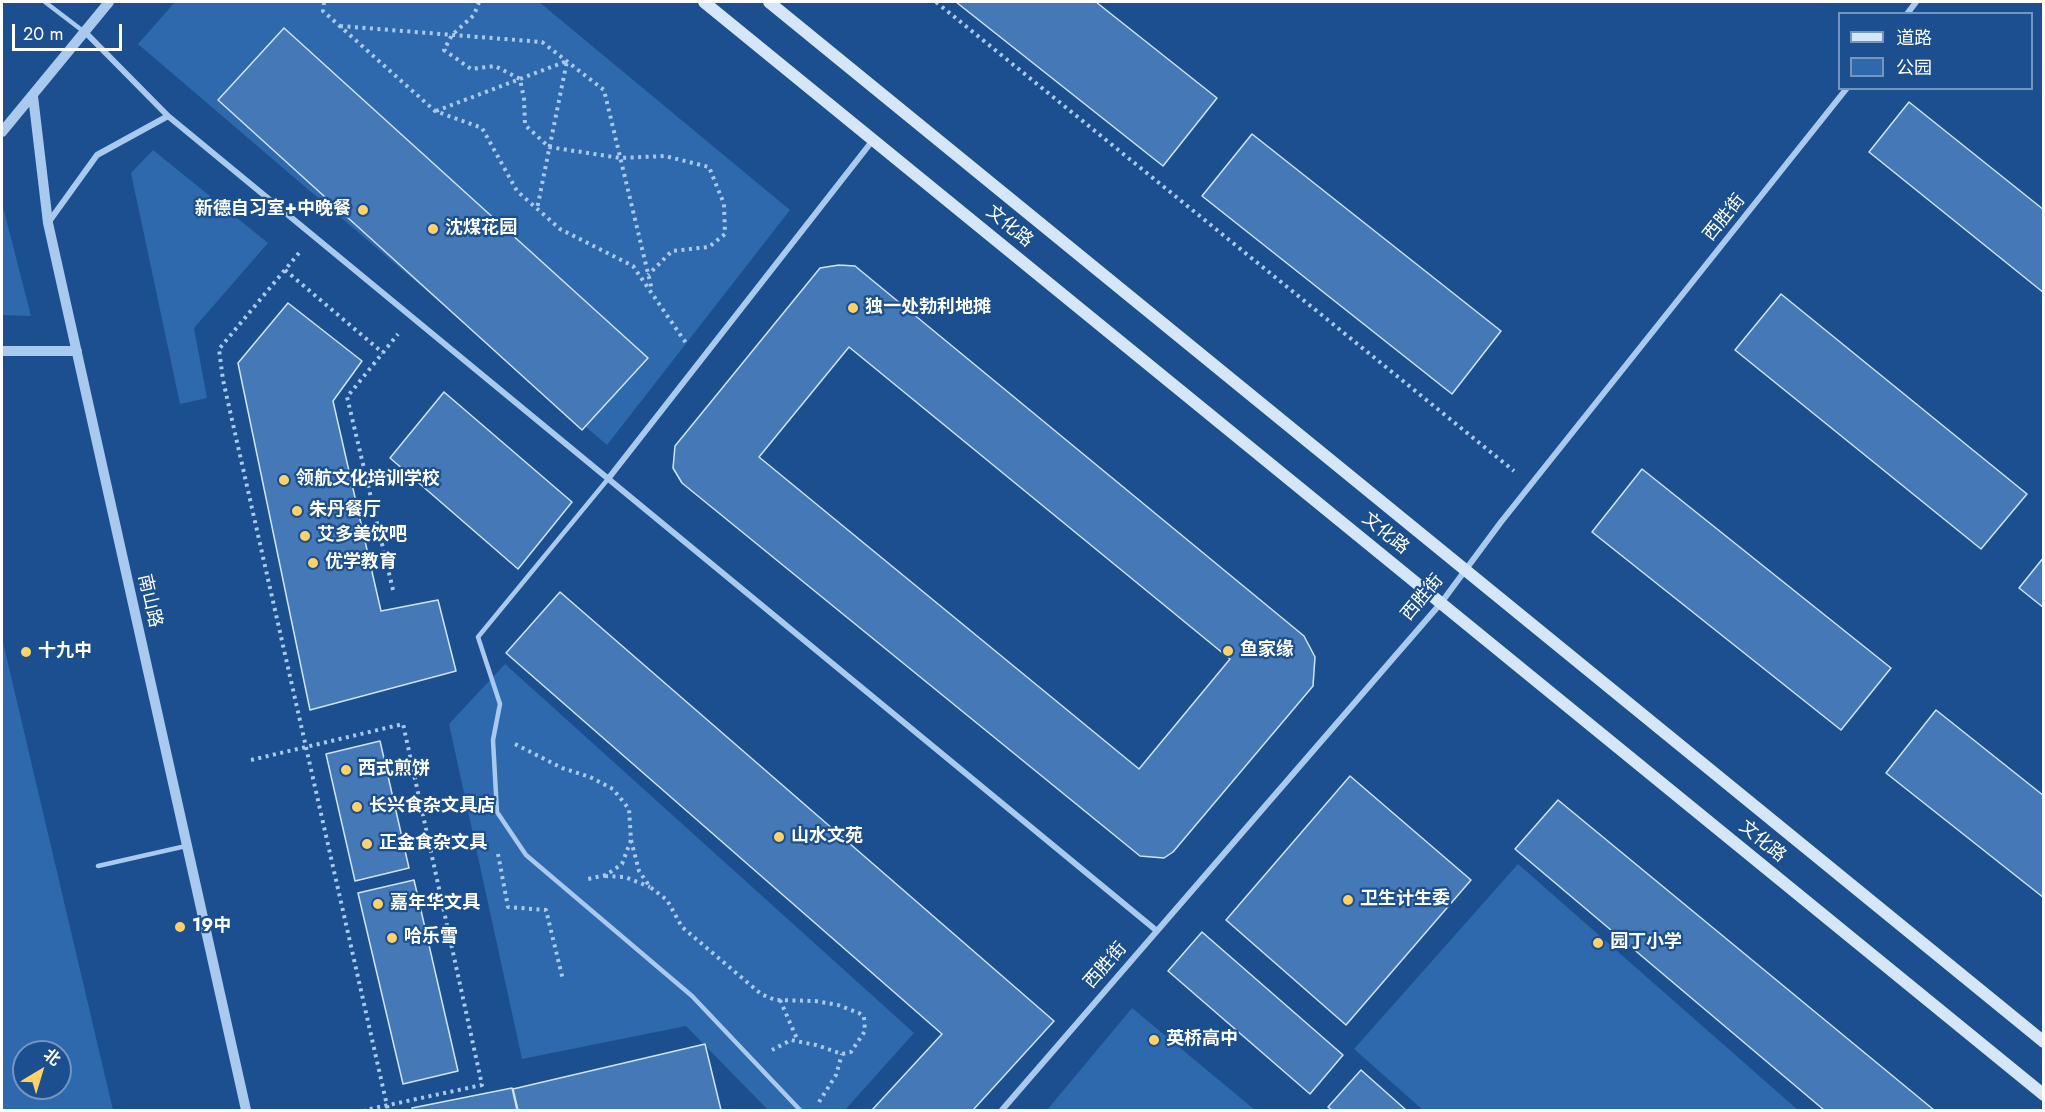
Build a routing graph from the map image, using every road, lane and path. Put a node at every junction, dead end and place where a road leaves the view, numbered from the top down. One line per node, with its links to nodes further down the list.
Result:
1 (45, 2): 9 (lane)
2 (109, 2): 9 (street)
3 (324, 2): 8 (path)
4 (479, 2): 10 (path)
5 (704, 2): 18 (main road, 文化路)
6 (936, 2): 33 (path)
7 (774, 3): 34 (main road, 文化路)
8 (339, 26): 10 (path); 15 (path)
9 (85, 32): 14 (street); 16 (street)
10 (452, 35): 11 (path); 12 (path)
11 (567, 61): 12 (path); 19 (path); 20 (path)
12 (520, 79): 15 (path); 19 (path)
13 (1845, 90): 33 (street, 西胜街)
14 (33, 96): 17 (street); 22 (street, 南山路)
15 (435, 111): 21 (path)
16 (168, 116): 22 (street); 23 (street)
17 (2, 132)
18 (873, 140): 31 (street); 36 (main road, 文化路)
19 (549, 147): 20 (path); 21 (path)
20 (620, 158): 25 (path); 25 (path)
21 (537, 209): 26 (path)
22 (48, 223): 29 (street, 南山路)
23 (313, 236): 24 (path); 27 (street)
24 (285, 270): 30 (path); 38 (path)
25 (648, 275): 26 (path)
26 (653, 295): 31 (path)
27 (412, 317): 30 (path); 32 (street)
28 (2, 351): 29 (street)
29 (77, 351): 42 (street, 南山路)
30 (383, 353): 35 (path)
31 (699, 363): 32 (street)
32 (608, 479): 37 (lane); 47 (street)
33 (1531, 485): 34 (street, 西胜街)
34 (1466, 570): 36 (street, 西胜街); 51 (main road, 文化路)
35 (393, 590)
36 (1441, 603): 47 (street, 西胜街); 54 (main road, 文化路)
37 (493, 740): 40 (lane); 41 (path)
38 (306, 747): 39 (path); 55 (path); 55 (path)
39 (251, 760)
40 (504, 822): 45 (lane); 48 (path)
41 (631, 840): 44 (path); 46 (path)
42 (187, 846): 43 (lane); 56 (street, 南山路)
43 (98, 866)
44 (600, 876): 45 (path); 46 (path)
45 (562, 886): 53 (lane)
46 (650, 887): 49 (path)
47 (1156, 931): 60 (street, 西胜街)
48 (563, 980)
49 (780, 999): 50 (path); 52 (path)
50 (798, 1041): 52 (path); 53 (path)
51 (2043, 1042)
52 (842, 1054): 59 (path)
53 (762, 1071): 58 (lane)
54 (2043, 1095)
55 (388, 1108): 57 (path)
56 (246, 1110)
57 (366, 1110)
58 (800, 1110)
59 (815, 1110)
60 (1002, 1110)

